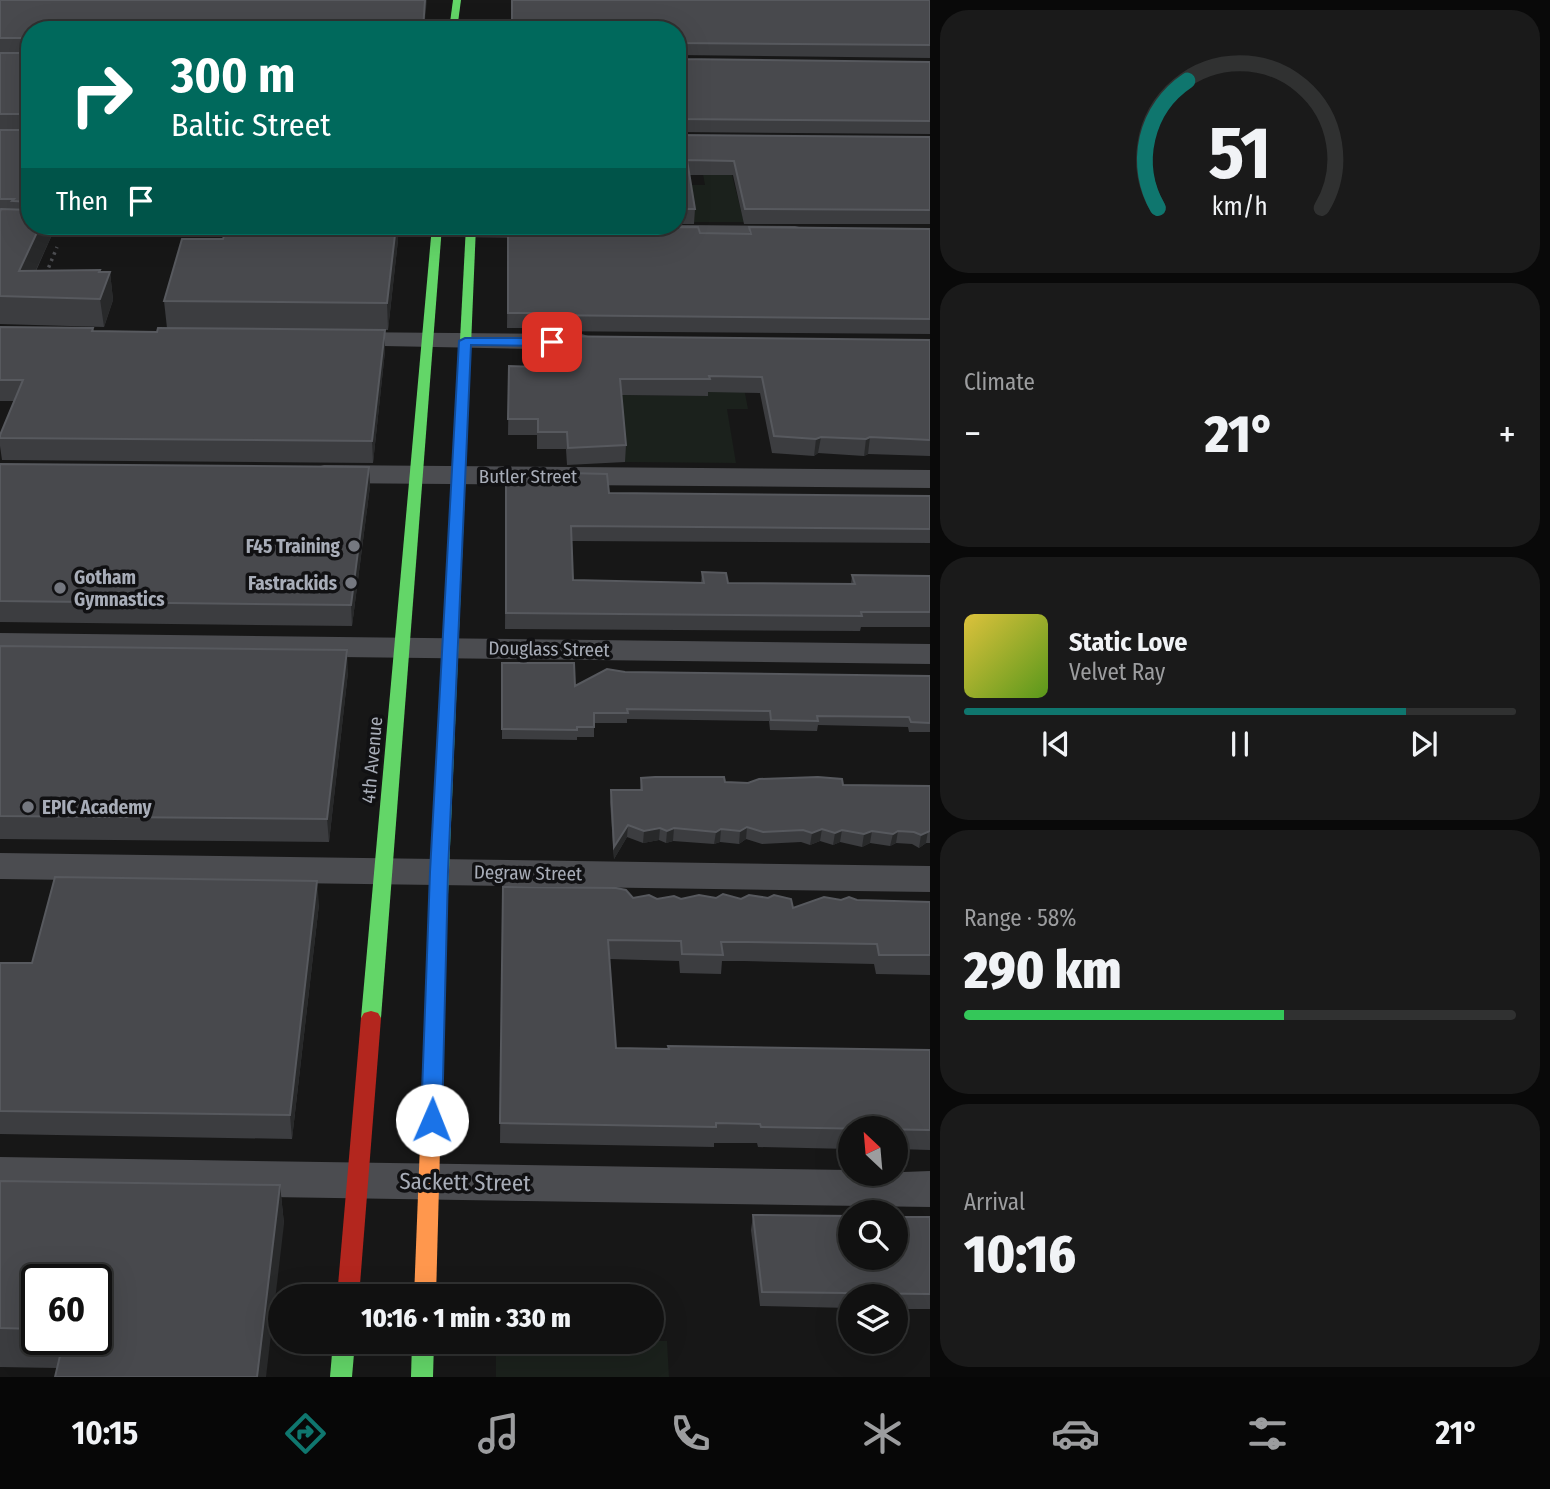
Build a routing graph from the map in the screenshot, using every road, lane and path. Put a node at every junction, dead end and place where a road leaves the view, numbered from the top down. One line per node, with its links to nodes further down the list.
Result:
1 (457, 0): 2 (main road)
2 (454, 21)
3 (0, 227): 4 (street)
4 (21, 227)
5 (686, 232): 6 (street)
6 (819, 233)
7 (436, 235): 12 (main road, 4th Avenue)
8 (471, 235): 13 (main road)
9 (62, 236): 10 (path)
10 (42, 281)
11 (312, 340): 12 (street)
12 (427, 341): 13 (street); 16 (main road, 4th Avenue)
13 (465, 341): 14 (street); 17 (main road)
14 (610, 343)
15 (293, 474): 16 (street, Butler Street)
16 (416, 475): 17 (street, Butler Street); 20 (main road, 4th Avenue)
17 (458, 476): 18 (street, Butler Street); 21 (main road)
18 (930, 479)
19 (0, 643): 20 (street, Douglass Street)
20 (402, 648): 21 (street, Douglass Street); 24 (main road, 4th Avenue)
21 (450, 648): 22 (street, Douglass Street); 25 (main road)
22 (930, 654)
23 (0, 866): 24 (street, Degraw Street)
24 (384, 872): 25 (street, Degraw Street); 28 (main road, 4th Avenue)
25 (439, 872): 26 (street, Degraw Street); 29 (main road)
26 (930, 879)
27 (0, 1175): 28 (street, Sackett Street)
28 (357, 1180): 29 (street, Sackett Street); 31 (main road, 4th Avenue)
29 (430, 1181): 30 (street, Sackett Street); 32 (main road)
30 (930, 1189)
31 (349, 1284)
32 (426, 1284)
33 (343, 1354): 35 (main road)
34 (423, 1354): 36 (main road)
35 (341, 1377)
36 (422, 1377)

